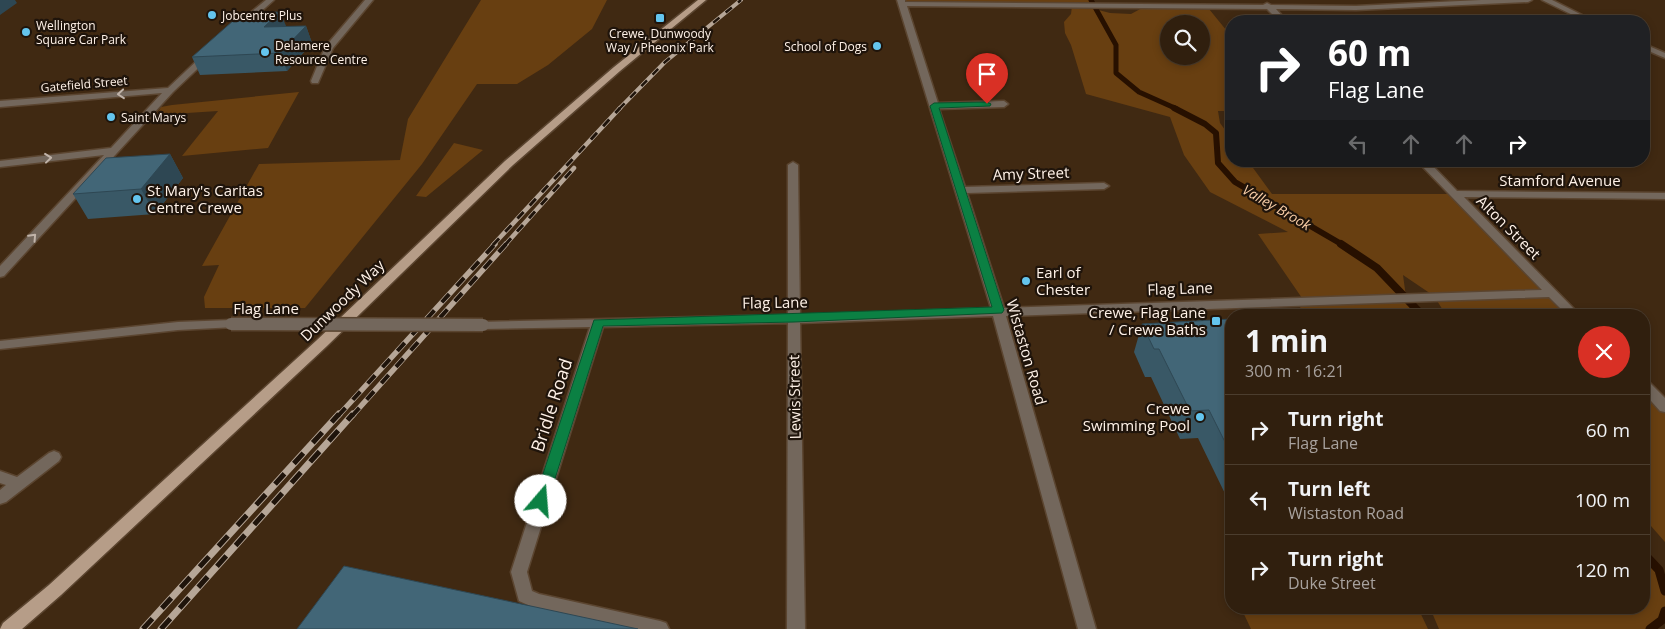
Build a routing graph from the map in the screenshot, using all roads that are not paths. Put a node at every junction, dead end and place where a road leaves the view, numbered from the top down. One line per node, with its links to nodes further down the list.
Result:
1 (270, 0): 11 (street)
2 (369, 0): 16 (street)
3 (702, 0): 42 (main road, Dunwoody Way)
4 (1262, 0): 8 (street)
5 (1528, 0): 8 (street)
6 (1546, 0): 10 (street)
7 (902, 2): 8 (street); 20 (street, Wistaston Road)
8 (1269, 8): 9 (street)
9 (1277, 15)
10 (1577, 15)
11 (238, 28)
12 (218, 47): 17 (street)
13 (1650, 49): 14 (street)
14 (1665, 57): 15 (street)
15 (1650, 58)
16 (315, 81)
17 (170, 90): 18 (street, Gatefield Street, one-way to 18); 21 (street)
18 (0, 104)
19 (1004, 104): 20 (street)
20 (934, 106): 26 (street, Wistaston Road)
21 (112, 151): 22 (street, one-way to 21); 29 (street, one-way to 21)
22 (0, 164)
23 (793, 165): 33 (street, Lewis Street)
24 (1428, 167): 27 (street, Alton Street)
25 (1104, 186): 26 (street, Amy Street)
26 (960, 190): 32 (street, Wistaston Road)
27 (1454, 194): 28 (street, Stamford Avenue); 30 (street, Alton Street)
28 (1665, 196)
29 (0, 273)
30 (1552, 293): 31 (street, Alton Street); 32 (street, Flag Lane)
31 (1568, 309)
32 (998, 310): 33 (street, Flag Lane); 45 (street, Wistaston Road)
33 (794, 318): 34 (street, Flag Lane); 44 (street, Lewis Street)
34 (598, 322): 35 (street, Flag Lane, bridge); 43 (street, Bridle Road)
35 (0, 345)
36 (1650, 391): 37 (street)
37 (1665, 407)
38 (54, 457): 40 (street)
39 (0, 477): 40 (street)
40 (18, 484): 41 (street)
41 (0, 498)
42 (9, 629)
43 (660, 629)
44 (796, 629)
45 (1087, 629)

